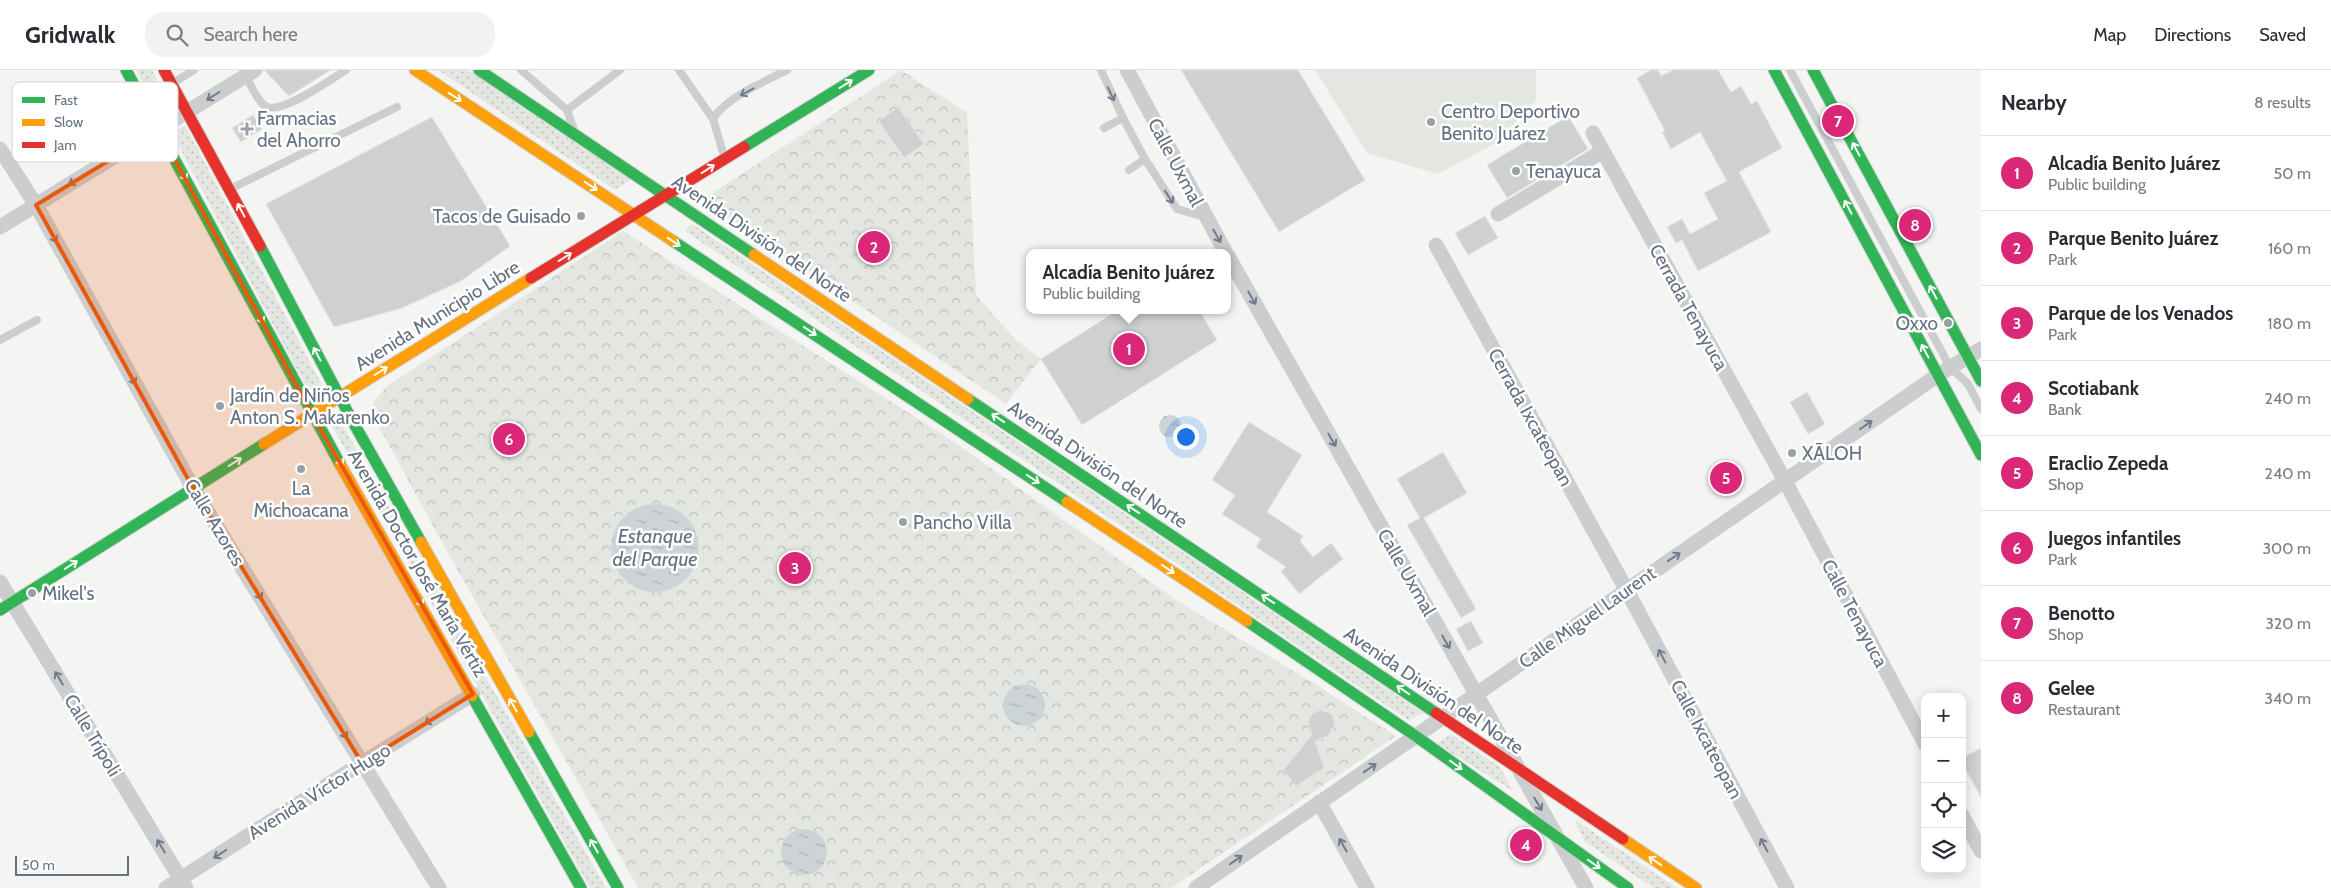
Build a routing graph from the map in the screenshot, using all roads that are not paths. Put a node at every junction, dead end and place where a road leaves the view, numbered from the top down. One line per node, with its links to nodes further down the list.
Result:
1 (126, 70): 18 (main road, Avenida Doctor José María Vértiz)
2 (164, 70): 19 (main road, Avenida Doctor José María Vértiz)
3 (194, 70): 20 (lane)
4 (346, 70): 17 (lane)
5 (415, 70): 42 (main road, one-way to 42)
6 (479, 70): 30 (main road, Avenida División del Norte)
7 (521, 70): 23 (lane)
8 (620, 70): 23 (lane)
9 (679, 70): 27 (lane)
10 (787, 70): 27 (lane, one-way to 27)
11 (869, 70): 33 (main road, Avenida Municipio Libre, one-way to 11)
12 (1101, 70): 26 (lane, one-way to 26)
13 (1127, 70): 43 (street, Calle Uxmal)
14 (1774, 70): 51 (main road, one-way to 14)
15 (1790, 70): 51 (lane)
16 (1814, 70): 50 (main road, one-way to 16)
17 (250, 73): 24 (street, one-way to 24)
18 (133, 82)
19 (170, 82)
20 (174, 82)
21 (178, 96): 24 (main road, Avenida Doctor José María Vértiz)
22 (398, 107): 38 (lane)
23 (567, 110): 30 (lane)
24 (187, 112): 25 (street); 38 (main road, Avenida Doctor José María Vértiz)
25 (178, 118)
26 (1122, 118): 28 (lane); 34 (lane)
27 (713, 119): 33 (lane)
28 (1104, 128)
29 (1593, 133): 32 (street, Cerrada Tenayuca)
30 (575, 134): 39 (main road, Avenida División del Norte)
31 (0, 149): 40 (street, Calle Azores)
32 (1603, 151): 41 (street); 58 (street, Cerrada Tenayuca)
33 (724, 159): 39 (main road, Avenida Municipio Libre, one-way to 33)
34 (1145, 160): 37 (lane); 43 (lane, one-way to 43)
35 (107, 162): 40 (street, one-way to 40)
36 (176, 162): 55 (main road, Avenida Doctor José María Vértiz, one-way to 55)
37 (1129, 170)
38 (230, 189): 53 (main road, Avenida Doctor José María Vértiz, one-way to 38)
39 (667, 195): 42 (main road, Avenida Municipio Libre); 65 (main road, Avenida División del Norte, one-way to 39)
40 (36, 205): 44 (street); 59 (street, Calle Azores, one-way to 59)
41 (1498, 214)
42 (634, 215): 53 (main road, Avenida Municipio Libre, one-way to 42); 66 (main road, one-way to 66)
43 (1206, 218): 46 (street, Calle Uxmal, one-way to 46)
44 (0, 227)
45 (1436, 245): 61 (street, Cerrada Ixcateopan)
46 (1224, 249)
47 (1231, 261): 64 (street, Calle Uxmal, one-way to 64)
48 (37, 320): 49 (lane)
49 (0, 340)
50 (1974, 353): 51 (street, Calle Miguel Laurent); 52 (main road)
51 (1944, 371): 54 (lane); 56 (lane); 57 (main road); 58 (street, Calle Miguel Laurent, one-way to 51)
52 (1981, 382)
53 (339, 397): 55 (main road, Avenida Municipio Libre); 78 (main road, Avenida Doctor José María Vértiz, one-way to 53)
54 (1981, 408)
55 (312, 414): 59 (main road, Avenida Municipio Libre, one-way to 55); 63 (main road, Avenida Doctor José María Vértiz, one-way to 63)
56 (1981, 442)
57 (1981, 455)
58 (1786, 481): 61 (street, Calle Miguel Laurent, one-way to 58); 67 (street, Calle Tenayuca)
59 (193, 488): 62 (main road, Avenida Municipio Libre, one-way to 59); 68 (street, Calle Azores, one-way to 68)
60 (0, 582): 62 (street, Calle Trípoli)
61 (1626, 589): 64 (street, Calle Miguel Laurent); 84 (street, Calle Ixcateopan, one-way to 61)
62 (6, 606): 74 (street, Calle Trípoli, one-way to 62)
63 (473, 694): 68 (street, Avenida Víctor Hugo, one-way to 68); 77 (main road, Avenida Doctor José María Vértiz)
64 (1476, 694): 65 (street, Calle Miguel Laurent); 69 (street, Calle Uxmal)
65 (1444, 717): 66 (street, Calle Miguel Laurent); 69 (main road, Avenida División del Norte)
66 (1416, 737): 70 (street, Calle Miguel Laurent, one-way to 66); 72 (main road, one-way to 72)
67 (1922, 738)
68 (362, 763): 74 (street, Avenida Víctor Hugo, one-way to 74); 76 (street, Calle Azores)
69 (1515, 767): 72 (street, Calle Uxmal, one-way to 72); 83 (main road, Avenida División del Norte, one-way to 69)
70 (1319, 802): 79 (street, Calle Miguel Laurent, one-way to 70); 80 (street, one-way to 70)
71 (1966, 822): 73 (street)
72 (1560, 841): 81 (street, Calle Uxmal); 82 (main road, one-way to 82)
73 (1981, 850)
74 (184, 883): 75 (street, Avenida Víctor Hugo)
75 (166, 888)
76 (439, 888)
77 (581, 888)
78 (618, 888)
79 (1196, 888)
80 (1367, 888)
81 (1586, 888)
82 (1628, 888)
83 (1696, 888)
84 (1787, 888)

